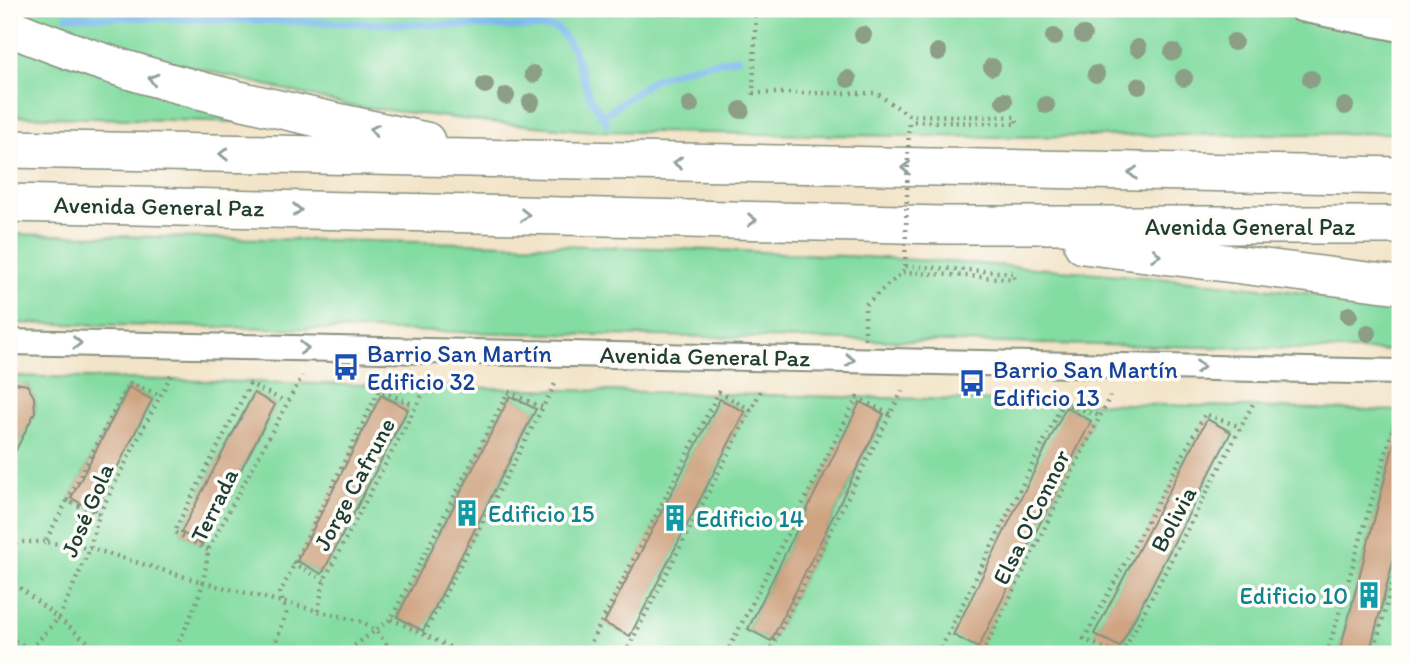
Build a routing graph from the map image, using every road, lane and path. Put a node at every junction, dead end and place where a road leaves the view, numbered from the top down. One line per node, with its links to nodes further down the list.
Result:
1 (756, 9): 15 (path, bridge)
2 (1301, 9): 4 (street)
3 (9, 27): 7 (highway, one-way to 3)
4 (1400, 29)
5 (9, 149): 7 (highway, Avenida General Paz, one-way to 5)
6 (1400, 151): 8 (highway)
7 (513, 160): 8 (highway, Avenida General Paz, one-way to 7)
8 (1201, 174): 9 (highway, Avenida General Paz)
9 (1400, 176)
10 (9, 203): 11 (highway, Avenida General Paz, one-way to 11)
11 (943, 225): 12 (highway, Avenida General Paz); 13 (highway, one-way to 13)
12 (1400, 225)
13 (1400, 285)
14 (9, 342): 15 (street, Avenida General Paz, one-way to 15)
15 (864, 360): 16 (street, Avenida General Paz, one-way to 16)
16 (1400, 372)
17 (172, 373): 23 (path, José Gola)
18 (302, 376): 26 (path, Terrada)
19 (430, 378): 27 (path, Jorge Cafrune)
20 (556, 382): 28 (path)
21 (763, 387): 29 (path)
22 (902, 391): 30 (path)
23 (160, 395): 34 (path); 35 (path, José Gola)
24 (1110, 396): 32 (path, Elsa O'Connor)
25 (1255, 400): 33 (path, Bolivia)
26 (286, 402): 39 (path, Terrada); 39 (path)
27 (415, 405): 41 (path); 43 (path, Jorge Cafrune)
28 (544, 408): 48 (path); 50 (path)
29 (751, 410): 59 (path); 60 (path)
30 (890, 414): 61 (path); 62 (path)
31 (1400, 414): 67 (path)
32 (1100, 416): 63 (path); 64 (path, Elsa O'Connor)
33 (1241, 427): 65 (path); 66 (path, Bolivia)
34 (68, 501): 35 (path); 36 (path)
35 (99, 514): 38 (path, José Gola)
36 (45, 542): 37 (path); 38 (path)
37 (9, 546)
38 (90, 548): 44 (path); 47 (path, José Gola)
39 (208, 551): 44 (path, Terrada)
40 (1400, 556): 68 (path)
41 (292, 564): 43 (path); 45 (path)
42 (9, 579): 47 (path)
43 (324, 580): 46 (path, Jorge Cafrune)
44 (205, 583): 45 (path); 54 (path, Terrada)
45 (283, 603): 46 (path); 55 (path)
46 (318, 611): 49 (path)
47 (59, 618): 52 (path, José Gola); 53 (path)
48 (391, 618): 49 (path); 50 (path)
49 (375, 631): 56 (path); 57 (path)
50 (424, 634): 58 (path)
51 (9, 637): 52 (path)
52 (28, 652)
53 (103, 654)
54 (173, 654)
55 (272, 654)
56 (343, 654)
57 (394, 654)
58 (465, 654)
59 (585, 654)
60 (625, 654)
61 (726, 654)
62 (768, 654)
63 (939, 654)
64 (982, 654)
65 (1116, 654)
66 (1122, 654)
67 (1328, 654)
68 (1373, 654)

